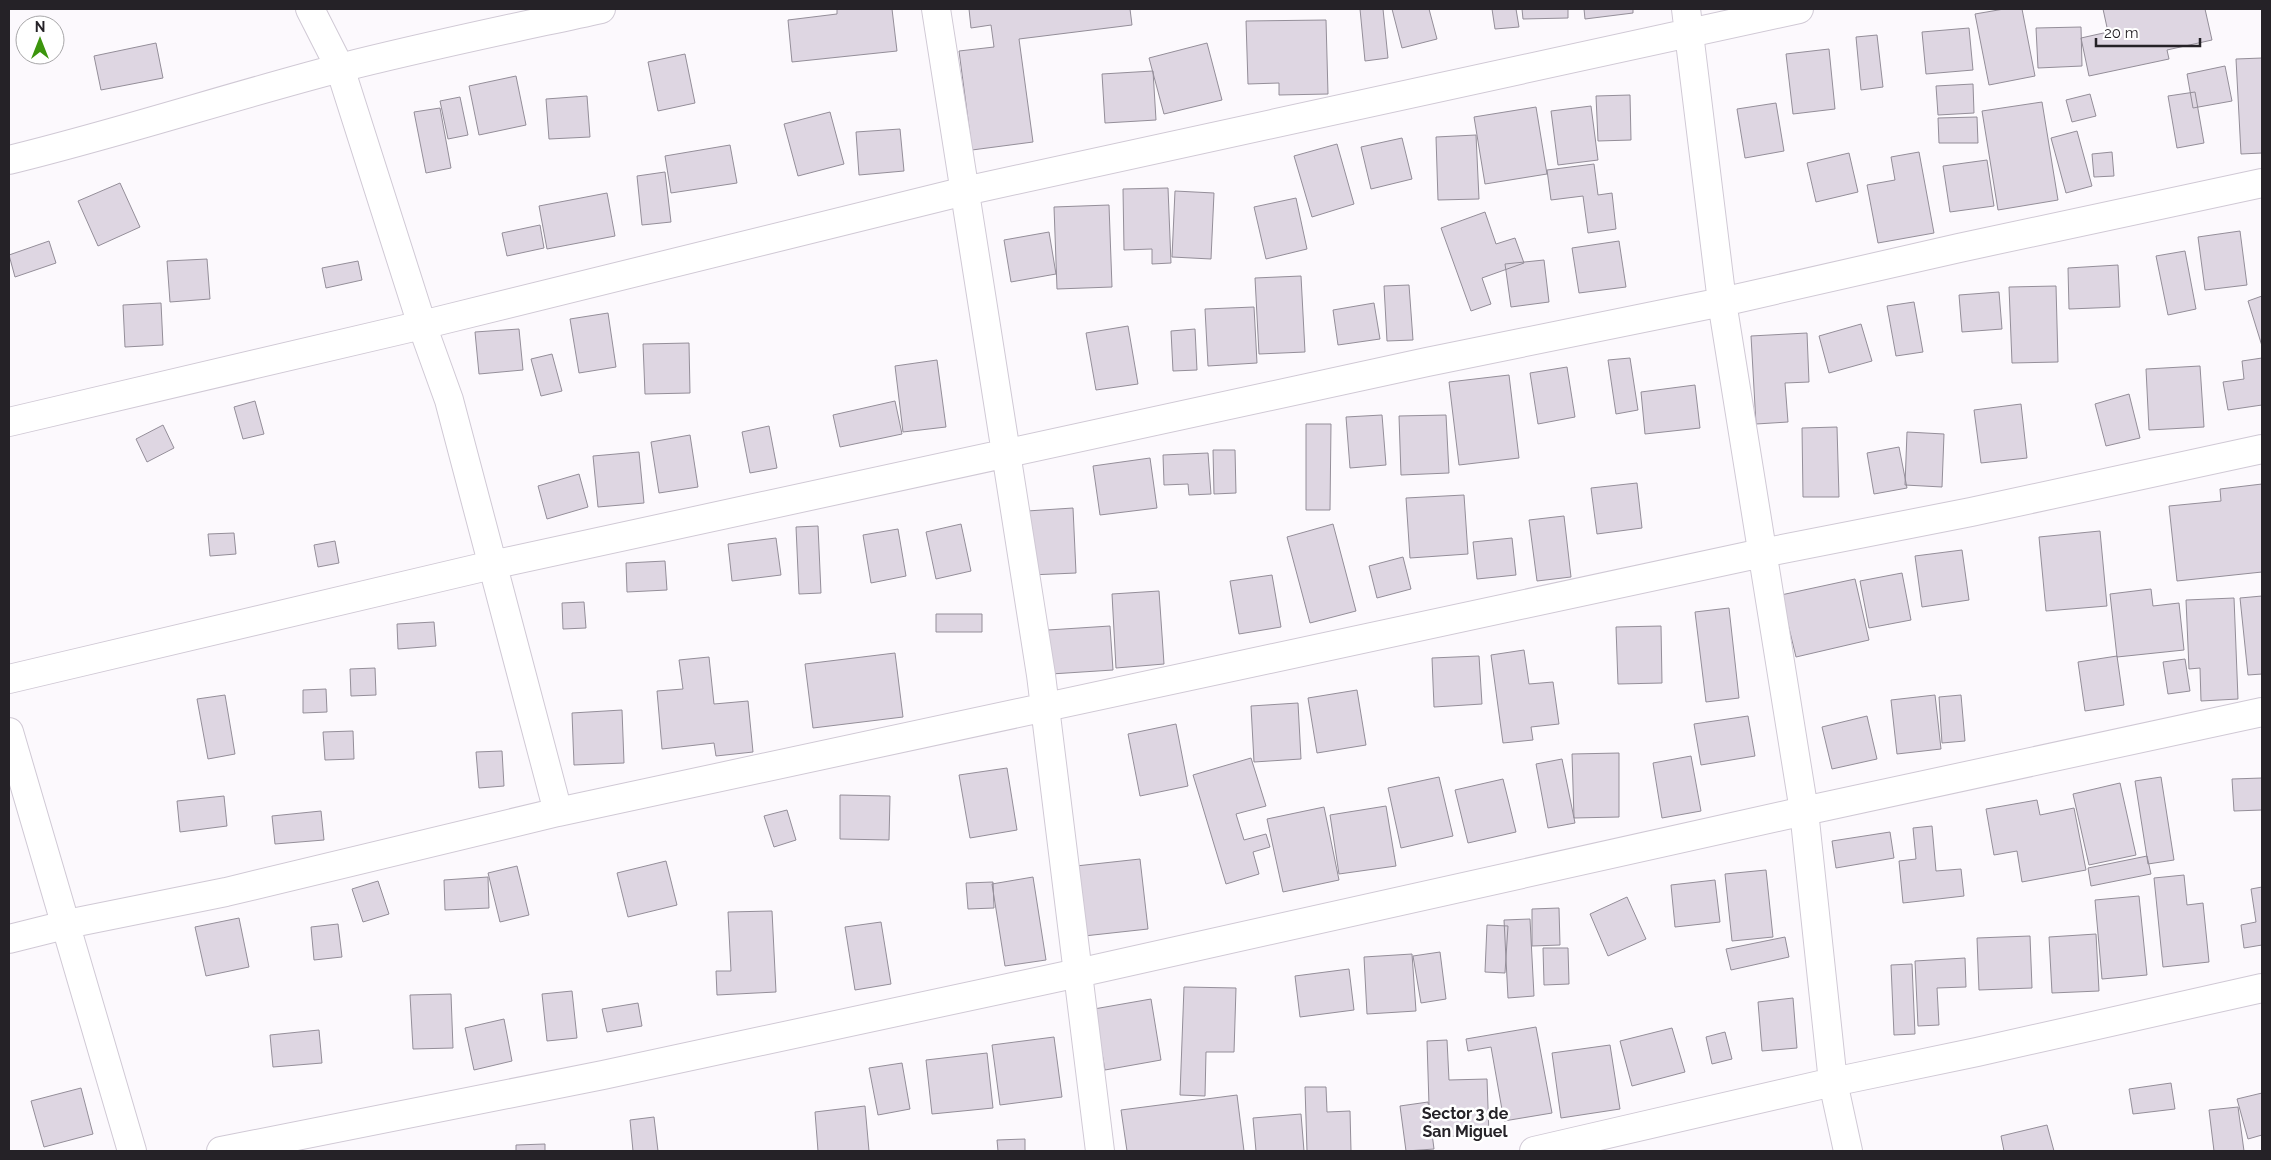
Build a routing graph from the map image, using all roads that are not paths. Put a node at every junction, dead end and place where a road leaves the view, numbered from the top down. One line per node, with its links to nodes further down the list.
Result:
1 (310, 9): 6 (street)
2 (601, 9): 6 (street)
3 (936, 9): 9 (street)
4 (1799, 9): 5 (street)
5 (1688, 20): 9 (street); 10 (street)
6 (340, 68): 7 (street); 11 (street)
7 (9, 160)
8 (2262, 183): 10 (street)
9 (964, 191): 11 (street); 14 (street)
10 (1722, 302): 14 (street); 15 (street)
11 (422, 325): 12 (street); 16 (street)
12 (9, 422)
13 (2262, 449): 15 (street)
14 (1006, 455): 16 (street); 18 (street)
15 (1762, 553): 18 (street); 21 (street)
16 (492, 565): 17 (street); 22 (street)
17 (9, 679)
18 (1045, 709): 22 (street); 25 (street)
19 (2262, 712): 21 (street)
20 (9, 732): 23 (street)
21 (1804, 811): 25 (street); 27 (street)
22 (558, 812): 23 (street)
23 (66, 925): 24 (street); 28 (street)
24 (9, 939)
25 (1078, 973): 29 (street); 30 (street)
26 (2262, 988): 27 (street)
27 (1833, 1082): 31 (street); 32 (street)
28 (132, 1151)
29 (222, 1151)
30 (1100, 1151)
31 (1534, 1151)
32 (1848, 1151)

